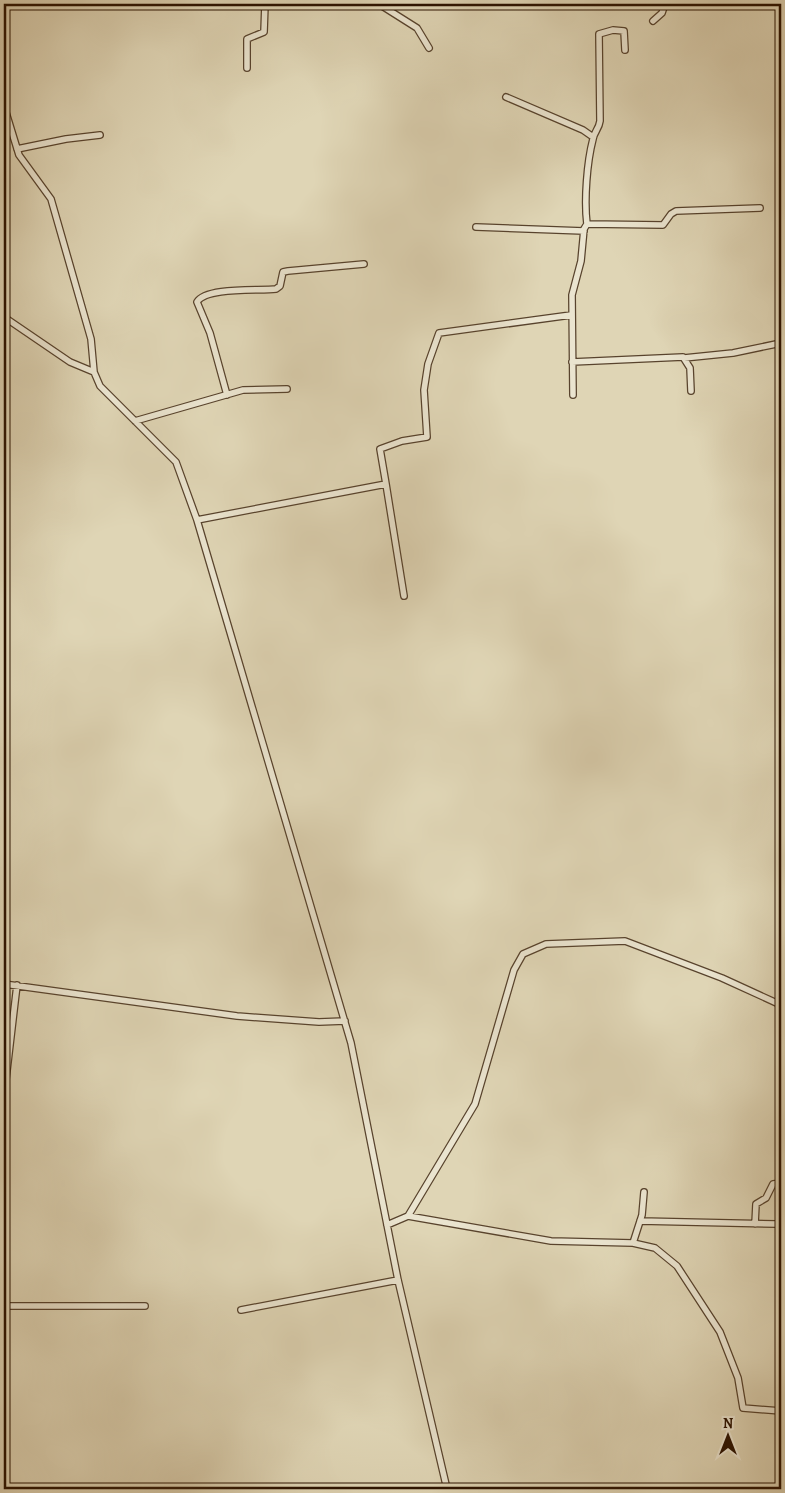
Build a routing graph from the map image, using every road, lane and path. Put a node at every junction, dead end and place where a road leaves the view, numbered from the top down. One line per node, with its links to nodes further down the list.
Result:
1 (265, 4): 7 (street)
2 (379, 4): 5 (street)
3 (665, 4): 4 (street)
4 (653, 21)
5 (429, 48)
6 (625, 50): 12 (street)
7 (247, 68)
8 (506, 97): 12 (street)
9 (4, 106): 10 (street)
10 (5, 115): 13 (street)
11 (100, 135): 13 (street)
12 (593, 137): 15 (street)
13 (17, 149): 24 (street)
14 (760, 208): 15 (street)
15 (587, 224): 17 (street)
16 (476, 227): 17 (street)
17 (584, 231): 19 (street)
18 (364, 264): 27 (street)
19 (571, 316): 23 (street); 30 (street)
20 (4, 317): 24 (street)
21 (781, 343): 22 (street)
22 (684, 358): 23 (street); 26 (street)
23 (572, 362): 28 (street)
24 (94, 372): 29 (street)
25 (287, 389): 27 (street)
26 (691, 391)
27 (227, 394): 29 (street)
28 (573, 396)
29 (135, 421): 31 (street)
30 (386, 484): 31 (street); 32 (street)
31 (197, 520): 36 (street)
32 (404, 596)
33 (4, 984): 34 (street)
34 (17, 985): 36 (street); 37 (street)
35 (781, 1005): 40 (street)
36 (345, 1021): 44 (street)
37 (4, 1096)
38 (781, 1183): 42 (street)
39 (644, 1192): 41 (street)
40 (408, 1216): 44 (street); 45 (street)
41 (640, 1221): 42 (street); 45 (street)
42 (756, 1224): 43 (street)
43 (776, 1224)
44 (387, 1225): 46 (street)
45 (633, 1243): 50 (street)
46 (398, 1280): 49 (street); 51 (street)
47 (4, 1306): 48 (street)
48 (145, 1306)
49 (241, 1310)
50 (781, 1411)
51 (447, 1489)

